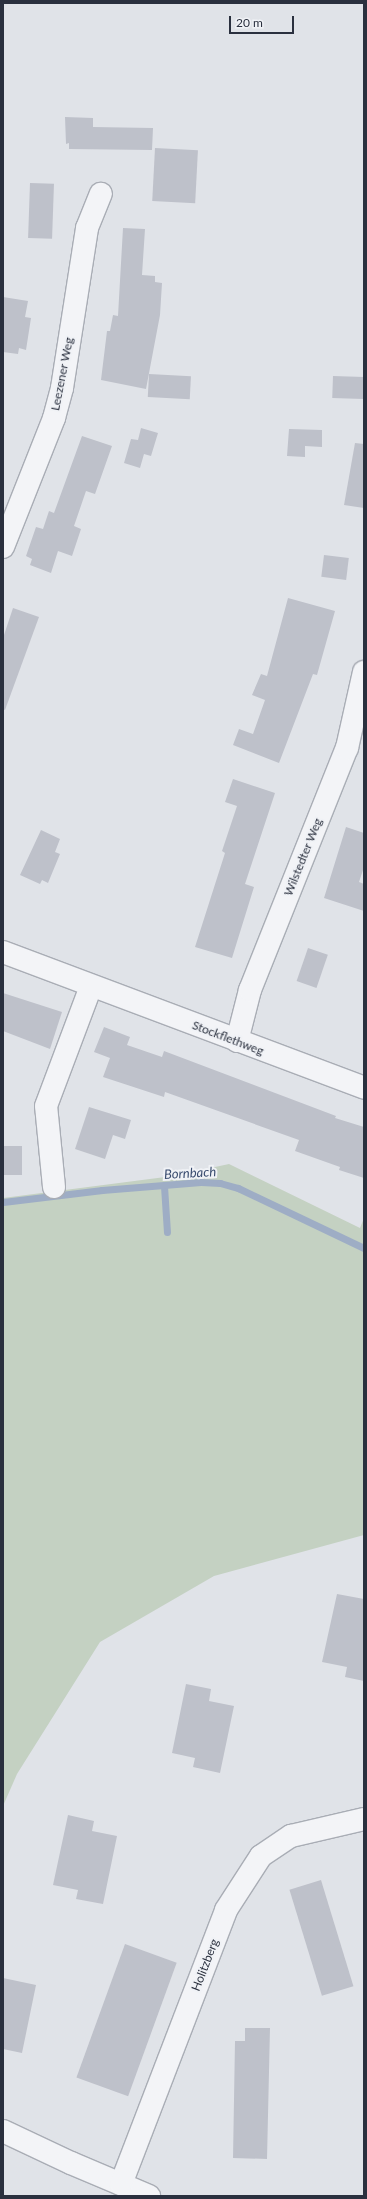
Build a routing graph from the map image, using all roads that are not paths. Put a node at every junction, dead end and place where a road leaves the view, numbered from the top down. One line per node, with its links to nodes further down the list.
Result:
1 (102, 194): 2 (street, Leezener Weg)
2 (3, 547)
3 (364, 672): 6 (street, Wilstedter Weg)
4 (3, 952): 5 (street, Stockflethweg)
5 (92, 986): 6 (street, Stockflethweg); 8 (street)
6 (237, 1041): 7 (street, Stockflethweg)
7 (364, 1088)
8 (54, 1187)
9 (364, 1819): 11 (street, Holitzberg)
10 (3, 2131): 11 (street)
11 (121, 2184): 12 (street)
12 (149, 2196)

